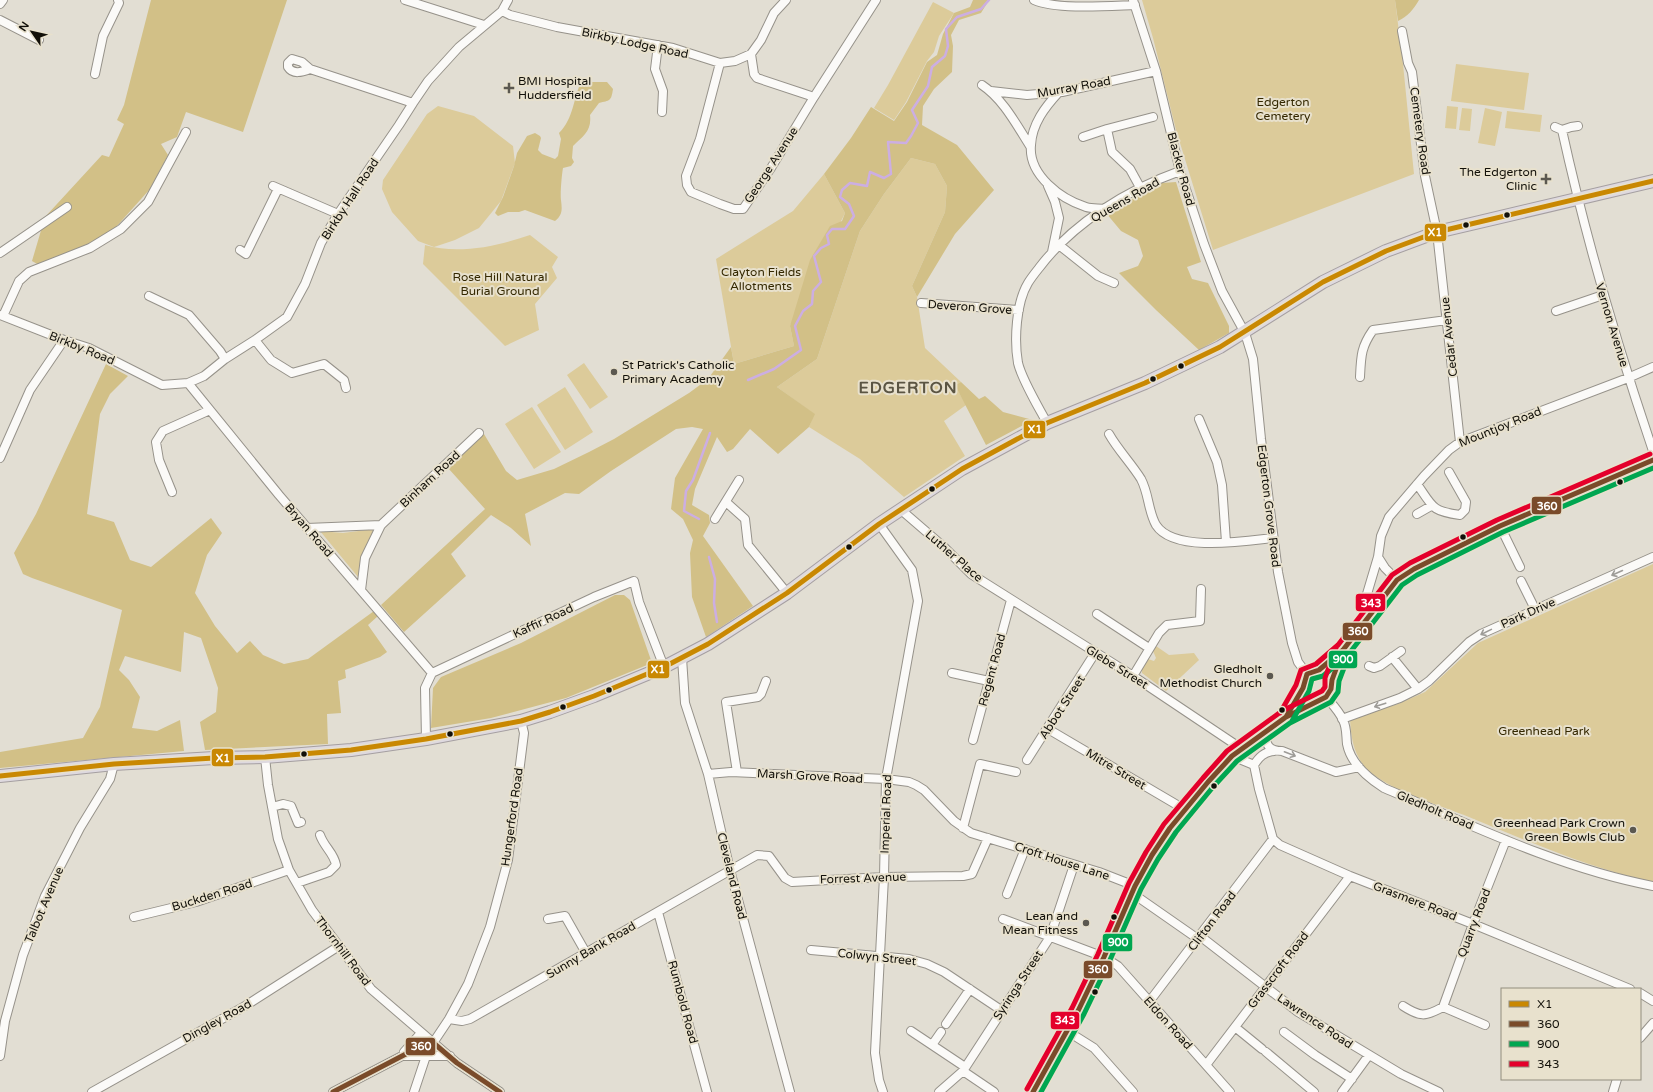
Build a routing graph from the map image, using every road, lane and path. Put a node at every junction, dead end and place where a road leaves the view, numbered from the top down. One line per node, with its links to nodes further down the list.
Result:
1 (3, 0): 9 (street)
2 (118, 0): 20 (street)
3 (405, 0): 12 (street)
4 (508, 0): 10 (street, Birkby Hall Road)
5 (786, 0): 16 (street)
6 (876, 0): 24 (street, George Avenue)
7 (1034, 0): 8 (street)
8 (1134, 3): 19 (street, Blacker Road)
9 (0, 4)
10 (502, 11): 12 (street, Birkby Hall Road); 15 (street, Birkby Lodge Road)
11 (0, 20): 14 (street)
12 (484, 25): 25 (street, Birkby Hall Road)
13 (1402, 31): 41 (street, Cemetery Road)
14 (39, 40)
15 (658, 45): 17 (street, Birkby Lodge Road); 26 (street)
16 (751, 54): 17 (street, Birkby Lodge Road); 24 (street)
17 (720, 63): 24 (street, George Avenue)
18 (310, 69): 25 (street)
19 (1156, 71): 23 (street, Murray Road); 33 (street, Blacker Road)
20 (94, 74)
21 (982, 84): 22 (street)
22 (991, 91): 23 (street, Murray Road); 32 (street)
23 (1059, 92): 32 (street)
24 (814, 97)
25 (413, 103): 40 (street, Birkby Hall Road)
26 (662, 112)
27 (1153, 117): 29 (street)
28 (1578, 126): 37 (street, Vernon Avenue)
29 (1107, 129): 31 (street); 36 (street)
30 (186, 132): 52 (street)
31 (1083, 137)
32 (1030, 146): 34 (street)
33 (1180, 171): 36 (street, Queens Road); 54 (street, Blacker Road)
34 (1046, 181): 39 (street); 43 (street)
35 (1653, 181): 37 (highway)
36 (1141, 188): 39 (street, Queens Road)
37 (1576, 198): 41 (highway); 47 (street, Vernon Avenue)
38 (67, 207): 44 (street)
39 (1105, 209): 42 (street, Queens Road)
40 (338, 214): 45 (street); 56 (street, Birkby Hall Road)
41 (1437, 232): 53 (street, Cedar Avenue); 54 (highway)
42 (1059, 245): 43 (street, Queens Road); 46 (street)
43 (1052, 252): 50 (street, Queens Road)
44 (0, 253)
45 (246, 254)
46 (1114, 283)
47 (1603, 295): 51 (street); 60 (street, Vernon Avenue)
48 (149, 296): 57 (street)
49 (921, 303): 50 (street, Deveron Grove)
50 (1019, 310): 66 (street, Queens Road)
51 (1556, 310)
52 (1, 316): 55 (street, Birkby Road)
53 (1447, 320): 59 (street); 69 (street, Cedar Avenue)
54 (1245, 333): 66 (highway); 86 (street, Edgerton Grove Road)
55 (64, 340): 63 (street, Birkby Road); 71 (street)
56 (255, 340): 57 (street, Birkby Hall Road); 61 (street)
57 (225, 359): 62 (street, Birkby Hall Road)
58 (1653, 367): 60 (street, Mountjoy Road)
59 (1360, 377)
60 (1628, 378): 69 (street, Mountjoy Road); 70 (street, Vernon Avenue)
61 (347, 382)
62 (188, 383): 63 (street, Birkby Hall Road); 64 (street, Bryan Road)
63 (162, 385)
64 (210, 410): 76 (street); 85 (street, Bryan Road)
65 (1200, 419): 87 (street)
66 (1048, 424): 79 (highway)
67 (479, 434): 83 (street, Binham Road)
68 (1110, 434): 87 (street)
69 (1460, 442): 75 (street, Mountjoy Road)
70 (1653, 451)
71 (0, 458)
72 (1653, 460): 84 (highway)
73 (1450, 472): 78 (street)
74 (739, 480): 77 (street)
75 (1417, 484): 78 (street); 88 (street, Mountjoy Road)
76 (172, 492)
77 (726, 502): 81 (street); 95 (street)
78 (1431, 506): 80 (street)
79 (900, 509): 82 (highway); 97 (street, Luther Place)
80 (1417, 514)
81 (715, 519)
82 (879, 524): 95 (highway); 138 (street, Imperial Road)
83 (381, 525): 85 (street); 94 (street, Binham Road)
84 (1500, 526): 90 (street); 91 (highway)
85 (308, 528): 94 (street, Bryan Road)
86 (1274, 538): 87 (street); 111 (street, Edgerton Grove Road)
87 (1226, 542)
88 (1378, 557): 91 (street); 96 (street, Mountjoy Road)
89 (1653, 557): 98 (street, Park Drive, one-way to 98)
90 (1520, 567)
91 (1397, 580): 101 (highway)
92 (1521, 581): 98 (street)
93 (1201, 588): 100 (street)
94 (361, 590): 109 (street, Bryan Road)
95 (787, 593): 105 (highway)
96 (1367, 594)
97 (1011, 600): 103 (street, Glebe Street); 115 (street, Regent Road)
98 (1535, 609): 117 (street, Park Drive, one-way to 117)
99 (1097, 614): 100 (street)
100 (1149, 648): 112 (street)
101 (1344, 650): 108 (highway); 113 (highway)
102 (1401, 651): 104 (street)
103 (1095, 653): 112 (street, Glebe Street); 122 (street, Abbot Street)
104 (1392, 657): 106 (street); 117 (street)
105 (682, 658): 107 (highway); 136 (street, Cleveland Road)
106 (1369, 666)
107 (664, 667): 109 (street, Kaffir Road); 121 (highway)
108 (1319, 670): 111 (highway); 113 (highway)
109 (432, 673): 124 (street)
110 (952, 673): 115 (street)
111 (1307, 674): 116 (highway)
112 (1133, 676): 126 (street, Glebe Street)
113 (1332, 680): 118 (highway)
114 (766, 681): 134 (street)
115 (989, 681): 125 (street, Regent Road)
116 (1303, 688): 118 (highway); 119 (highway)
117 (1418, 690): 120 (street, Park Drive, one-way to 120)
118 (1323, 698): 119 (highway); 120 (street, Gledholt Road)
119 (1286, 717): 123 (highway)
120 (1342, 718): 133 (street, Gledholt Road)
121 (521, 721): 124 (highway); 178 (street, Hungerford Road)
122 (1048, 729): 130 (street, Abbot Street); 140 (street, Mitre Street)
123 (1266, 732): 126 (highway); 127 (street)
124 (426, 739): 129 (highway)
125 (973, 740)
126 (1242, 749): 128 (highway)
127 (1274, 751): 132 (street); 133 (street, one-way to 133)
128 (1232, 756): 132 (street); 140 (highway)
129 (265, 757): 131 (highway); 139 (street, Thornhill Road)
130 (1027, 760)
131 (114, 764): 137 (highway); 192 (street, Talbot Avenue)
132 (1254, 765): 145 (street)
133 (1359, 768): 146 (street, Gledholt Road)
134 (737, 772): 136 (street, Marsh Grove Road); 138 (street, Marsh Grove Road)
135 (1016, 772): 142 (street)
136 (708, 774): 150 (street, Cleveland Road)
137 (0, 776)
138 (886, 779): 142 (street, Marsh Grove Road); 152 (street, Imperial Road)
139 (272, 807): 141 (street); 149 (street, Thornhill Road)
140 (1184, 809): 155 (highway)
141 (301, 822)
142 (963, 828): 144 (street, Marsh Grove Road)
143 (320, 836): 153 (street)
144 (988, 838): 147 (street, Croft House Lane); 152 (street, Forrest Avenue)
145 (1273, 839): 151 (street, Grasmere Road); 163 (street, Clifton Road)
146 (1506, 840): 154 (street, Gledholt Road); 161 (street, Quarry Road)
147 (1025, 849): 148 (street, Croft House Lane); 156 (street)
148 (1074, 865): 155 (street, Croft House Lane); 162 (street, Syringa Street)
149 (289, 870): 153 (street, Thornhill Road); 158 (street, Buckden Road)
150 (730, 870): 152 (street, Forrest Avenue); 157 (street, Sunny Bank Road); 205 (street, Cleveland Road)
151 (1350, 876): 161 (street, Grasmere Road); 169 (street, Grasscroft Road)
152 (884, 877): 167 (street, Imperial Road)
153 (297, 883): 164 (street, Thornhill Road)
154 (1653, 886)
155 (1134, 889): 163 (street, Lawrence Road); 168 (highway)
156 (1007, 894)
157 (658, 912): 166 (street, Sunny Bank Road); 204 (street, Rumbold Road)
158 (134, 917)
159 (548, 919): 166 (street)
160 (1003, 920): 162 (street, Eldon Road)
161 (1473, 924): 170 (street, Grasmere Road); 176 (street, Quarry Road)
162 (1050, 937): 168 (street, Eldon Road); 177 (street, Syringa Street)
163 (1199, 938): 169 (street, Lawrence Road); 174 (street, Clifton Road)
164 (339, 946): 187 (street, Thornhill Road); 200 (street, Dingley Road)
165 (811, 950): 167 (street, Colwyn Street)
166 (586, 953): 178 (street, Sunny Bank Road)
167 (879, 957): 171 (street, Colwyn Street); 206 (street, Imperial Road)
168 (1104, 957): 174 (street, Eldon Road); 184 (highway)
169 (1265, 987): 182 (street, Grasscroft Road); 191 (street, Lawrence Road)
170 (1628, 988)
171 (970, 989): 177 (street, Colwyn Street); 180 (street)
172 (1641, 994): 173 (street)
173 (1653, 1000)
174 (1150, 1002): 196 (street, Eldon Road)
175 (1403, 1006): 176 (street)
176 (1443, 1007): 181 (street)
177 (1001, 1010): 197 (street, Syringa Street)
178 (449, 1019): 189 (street, Hungerford Road)
179 (1653, 1023): 188 (street)
180 (946, 1024)
181 (1485, 1025)
182 (1235, 1027): 196 (street, Grasscroft Road); 212 (street)
183 (911, 1031): 190 (street)
184 (1067, 1031): 209 (highway); 210 (street)
185 (941, 1032): 190 (street)
186 (1284, 1032): 198 (street)
187 (421, 1033): 189 (street, Thornhill Road); 193 (street)
188 (1641, 1037)
189 (432, 1041): 193 (street); 195 (street, Thornhill Road)
190 (932, 1045): 197 (street)
191 (1369, 1055): 198 (street); 214 (street, Lawrence Road)
192 (0, 1056)
193 (401, 1056): 194 (street); 201 (street)
194 (426, 1056): 195 (street); 202 (street)
195 (450, 1056): 203 (street, Thornhill Road)
196 (1206, 1065): 211 (street, Eldon Road)
197 (964, 1069): 207 (street, Syringa Street); 208 (street)
198 (1352, 1079): 213 (street)
199 (1617, 1080): 215 (street)
200 (92, 1092)
201 (333, 1092)
202 (414, 1092)
203 (500, 1092)
204 (708, 1092)
205 (790, 1092)
206 (883, 1092)
207 (939, 1092)
208 (994, 1092)
209 (1033, 1092)
210 (1133, 1092)
211 (1230, 1092)
212 (1314, 1092)
213 (1342, 1092)
214 (1439, 1092)
215 (1613, 1092)

